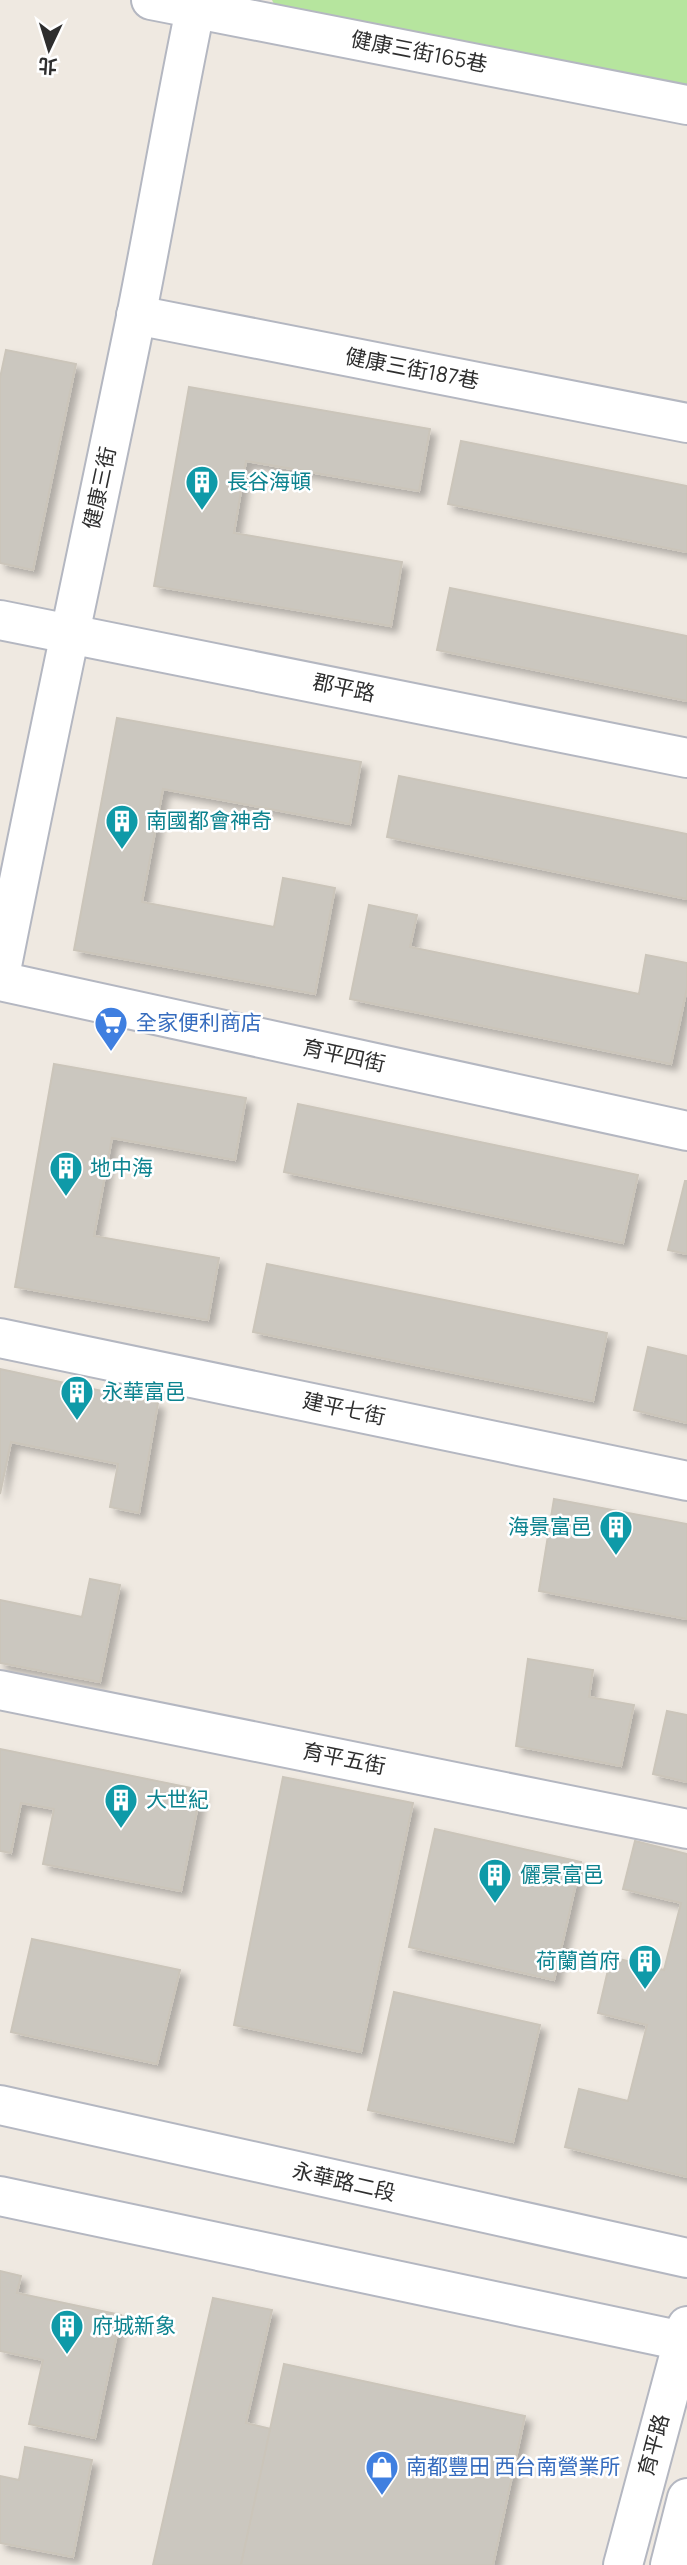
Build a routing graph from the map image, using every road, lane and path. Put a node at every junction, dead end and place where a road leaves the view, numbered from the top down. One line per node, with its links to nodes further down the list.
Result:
1 (151, 0): 2 (street, 健康三街165巷)
2 (196, 4): 3 (street, 健康三街165巷); 4 (street, 健康三街)
3 (687, 105)
4 (136, 315): 5 (street, 健康三街187巷); 7 (street, 健康三街)
5 (687, 423)
6 (0, 620): 7 (street, 郡平路)
7 (71, 633): 8 (street, 郡平路); 9 (street, 健康三街)
8 (687, 758)
9 (0, 978): 10 (street, 育平四街)
10 (687, 1131)
11 (0, 1338): 12 (street, 建平七街)
12 (687, 1480)
13 (0, 1690): 14 (street, 育平五街)
14 (687, 1829)
15 (0, 2105): 17 (street, 永華路二段)
16 (0, 2196): 18 (street)
17 (687, 2258)
18 (686, 2336): 20 (street, 育平路)
19 (687, 2498): 21 (street)
20 (623, 2565)
21 (670, 2565)

